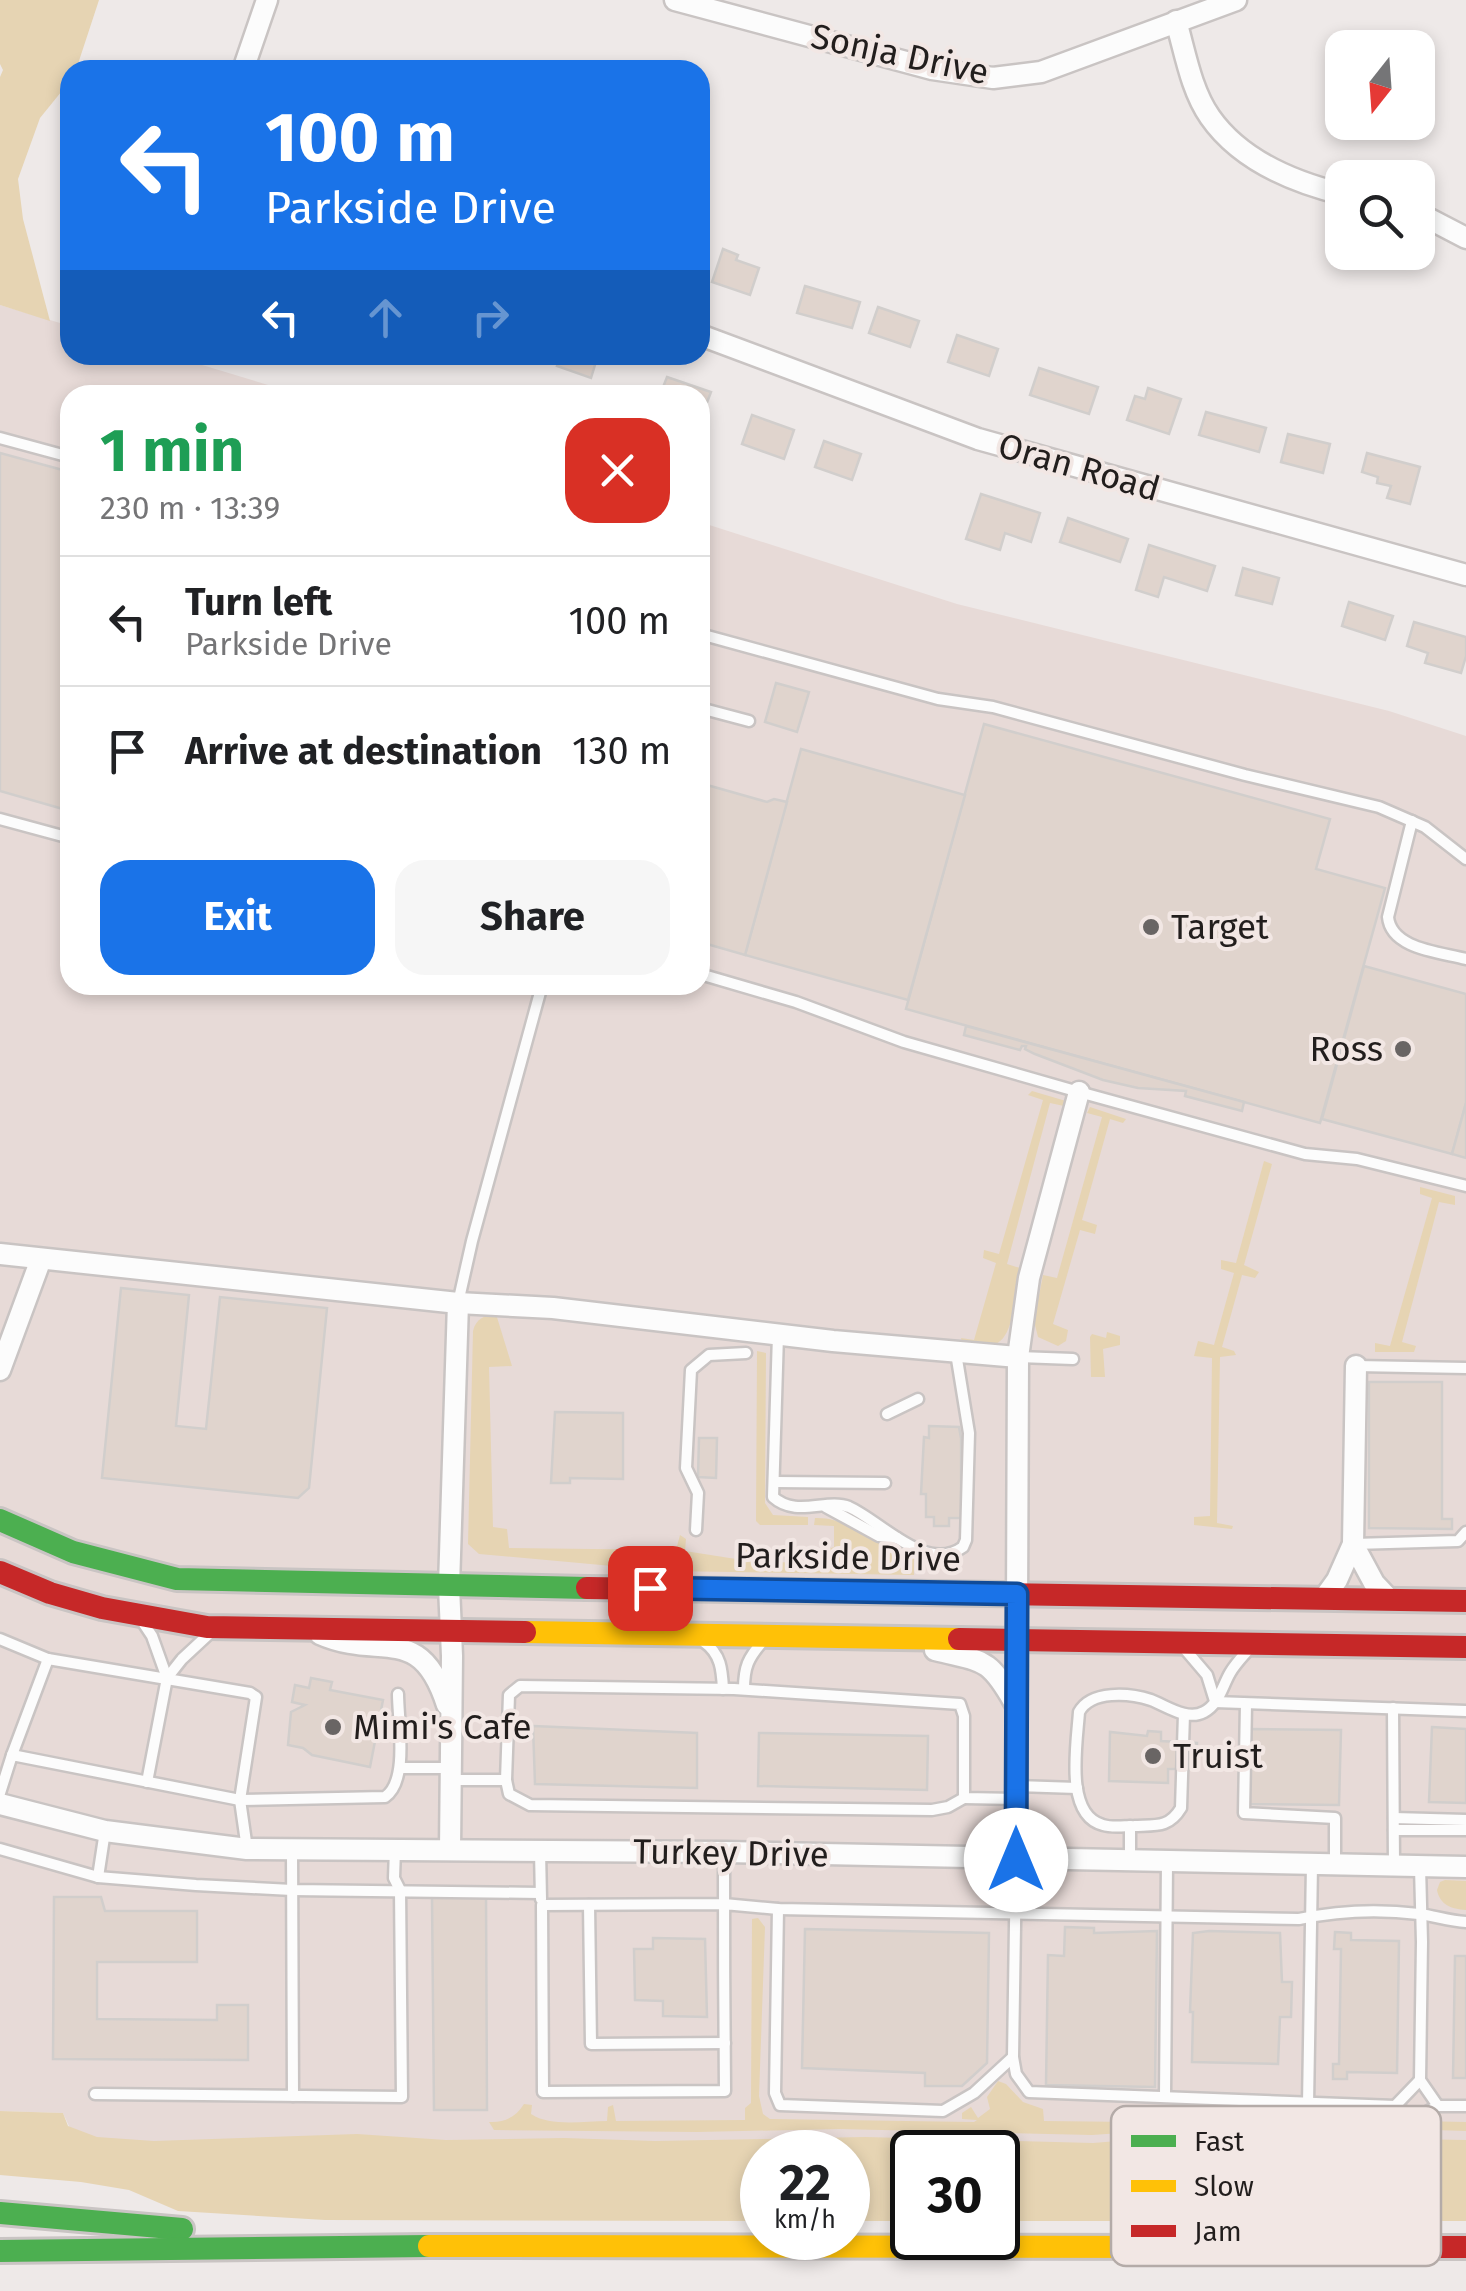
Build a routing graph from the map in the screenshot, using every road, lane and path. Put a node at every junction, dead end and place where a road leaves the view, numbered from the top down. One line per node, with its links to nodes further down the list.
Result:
1 (268, 0): 5 (street)
2 (675, 0): 4 (street, Sonja Drive)
3 (1236, 0): 4 (street, Sonja Drive)
4 (1176, 22): 6 (street)
5 (246, 60)
6 (1325, 188)
7 (1435, 222): 8 (street)
8 (1466, 238)
9 (710, 339): 12 (street, Oran Road)
10 (0, 438): 11 (lane)
11 (60, 454)
12 (1466, 576)
13 (710, 637): 17 (lane)
14 (710, 711): 15 (lane)
15 (750, 721)
16 (0, 819): 18 (lane)
17 (1412, 821): 19 (lane); 20 (lane)
18 (60, 835)
19 (1466, 859)
20 (1466, 959)
21 (710, 977): 23 (lane)
22 (539, 995): 27 (lane)
23 (1080, 1092): 24 (lane); 31 (street)
24 (1466, 1186)
25 (0, 1254): 26 (street)
26 (41, 1259): 27 (street); 35 (street)
27 (458, 1303): 28 (street); 45 (street)
28 (778, 1334): 30 (street); 38 (lane)
29 (746, 1353): 41 (lane)
30 (956, 1353): 31 (street); 38 (lane)
31 (1018, 1357): 32 (lane); 46 (street)
32 (1073, 1358)
33 (1356, 1366): 34 (lane); 43 (street)
34 (1466, 1368)
35 (0, 1370)
36 (918, 1399): 37 (lane)
37 (887, 1414)
38 (776, 1482): 39 (lane)
39 (885, 1483)
40 (0, 1520): 45 (main road, Parkside Drive)
41 (696, 1530)
42 (1466, 1532): 43 (lane)
43 (1353, 1544): 47 (street); 48 (street)
44 (0, 1572): 50 (main road)
45 (449, 1586): 46 (main road, Parkside Drive); 53 (street)
46 (1017, 1594): 47 (main road, Parkside Drive); 58 (street)
47 (1324, 1598): 48 (main road, Parkside Drive)
48 (1390, 1600): 49 (main road, Parkside Drive)
49 (1466, 1602)
50 (139, 1618): 51 (main road); 65 (lane)
51 (216, 1628): 52 (main road); 65 (lane)
52 (309, 1630): 53 (main road); 75 (street)
53 (451, 1632): 54 (main road); 75 (street)
54 (695, 1636): 55 (main road); 66 (lane)
55 (766, 1638): 57 (main road); 67 (lane)
56 (0, 1639): 64 (lane)
57 (894, 1640): 58 (main road); 71 (street)
58 (1016, 1642): 59 (main road); 71 (street)
59 (1180, 1644): 60 (main road); 69 (lane)
60 (1254, 1644): 61 (main road); 69 (lane)
61 (1441, 1647): 62 (main road); 63 (street)
62 (1466, 1647)
63 (1466, 1658)
64 (48, 1660): 65 (lane); 76 (lane)
65 (167, 1678): 80 (lane); 85 (lane)
66 (723, 1689): 67 (lane); 79 (lane)
67 (744, 1689): 84 (lane)
68 (398, 1694): 77 (lane)
69 (1216, 1702): 70 (lane); 74 (lane)
70 (1246, 1704): 72 (lane); 103 (lane)
71 (1016, 1706): 82 (street)
72 (1393, 1708): 73 (lane); 88 (lane)
73 (1466, 1711)
74 (1184, 1714): 81 (lane); 89 (lane)
75 (451, 1718): 78 (street)
76 (12, 1755): 80 (lane); 83 (lane)
77 (400, 1768): 78 (lane); 85 (lane)
78 (450, 1774): 79 (lane); 96 (street)
79 (506, 1780): 84 (lane)
80 (147, 1782): 85 (lane)
81 (1077, 1788): 82 (lane); 89 (lane)
82 (1016, 1792): 84 (lane); 99 (street)
83 (0, 1793)
84 (964, 1798)
85 (240, 1800): 92 (lane)
86 (0, 1804): 91 (street, Turkey Drive)
87 (1466, 1820): 88 (lane)
88 (1394, 1824): 90 (lane); 104 (lane)
89 (1130, 1826): 100 (lane)
90 (1466, 1830)
91 (105, 1832): 92 (street, Turkey Drive); 107 (lane)
92 (248, 1848): 93 (street, Turkey Drive)
93 (292, 1848): 94 (street, Turkey Drive); 108 (lane)
94 (395, 1848): 96 (street, Turkey Drive); 109 (lane)
95 (0, 1849): 107 (lane)
96 (450, 1849): 97 (street, Turkey Drive)
97 (540, 1850): 98 (street, Turkey Drive); 110 (lane)
98 (724, 1852): 99 (street, Turkey Drive); 111 (lane)
99 (1016, 1860): 100 (street, Turkey Drive); 114 (lane)
100 (1130, 1862): 101 (street, Turkey Drive)
101 (1168, 1863): 102 (street, Turkey Drive); 115 (lane)
102 (1312, 1865): 103 (street, Turkey Drive); 117 (lane)
103 (1336, 1866): 104 (street, Turkey Drive)
104 (1394, 1866): 105 (street, Turkey Drive)
105 (1420, 1867): 106 (street, Turkey Drive); 116 (lane)
106 (1466, 1868)
107 (98, 1877): 108 (lane)
108 (292, 1890): 109 (lane); 123 (lane)
109 (400, 1890): 110 (lane); 123 (lane)
110 (541, 1899): 112 (lane); 119 (lane)
111 (724, 1904): 112 (lane); 113 (lane); 119 (lane)
112 (589, 1905): 119 (lane)
113 (778, 1909): 114 (lane); 120 (lane)
114 (1016, 1912): 115 (lane); 120 (lane)
115 (1168, 1914): 117 (lane); 124 (lane)
116 (1420, 1914): 117 (lane); 118 (lane); 121 (lane)
117 (1311, 1916): 125 (lane)
118 (1466, 1922)
119 (725, 2043)
120 (1014, 2056): 124 (lane)
121 (1420, 2080): 126 (lane); 127 (lane)
122 (96, 2094): 123 (lane)
123 (293, 2096)
124 (1165, 2096): 125 (lane)
125 (1308, 2104): 126 (lane)
126 (1395, 2106)
127 (1438, 2106): 128 (lane)
128 (1466, 2106)
129 (0, 2214): 130 (main road)
130 (384, 2246): 131 (main road); 134 (main road)
131 (1111, 2247)
132 (1441, 2247): 133 (main road)
133 (1466, 2247)
134 (0, 2252)

